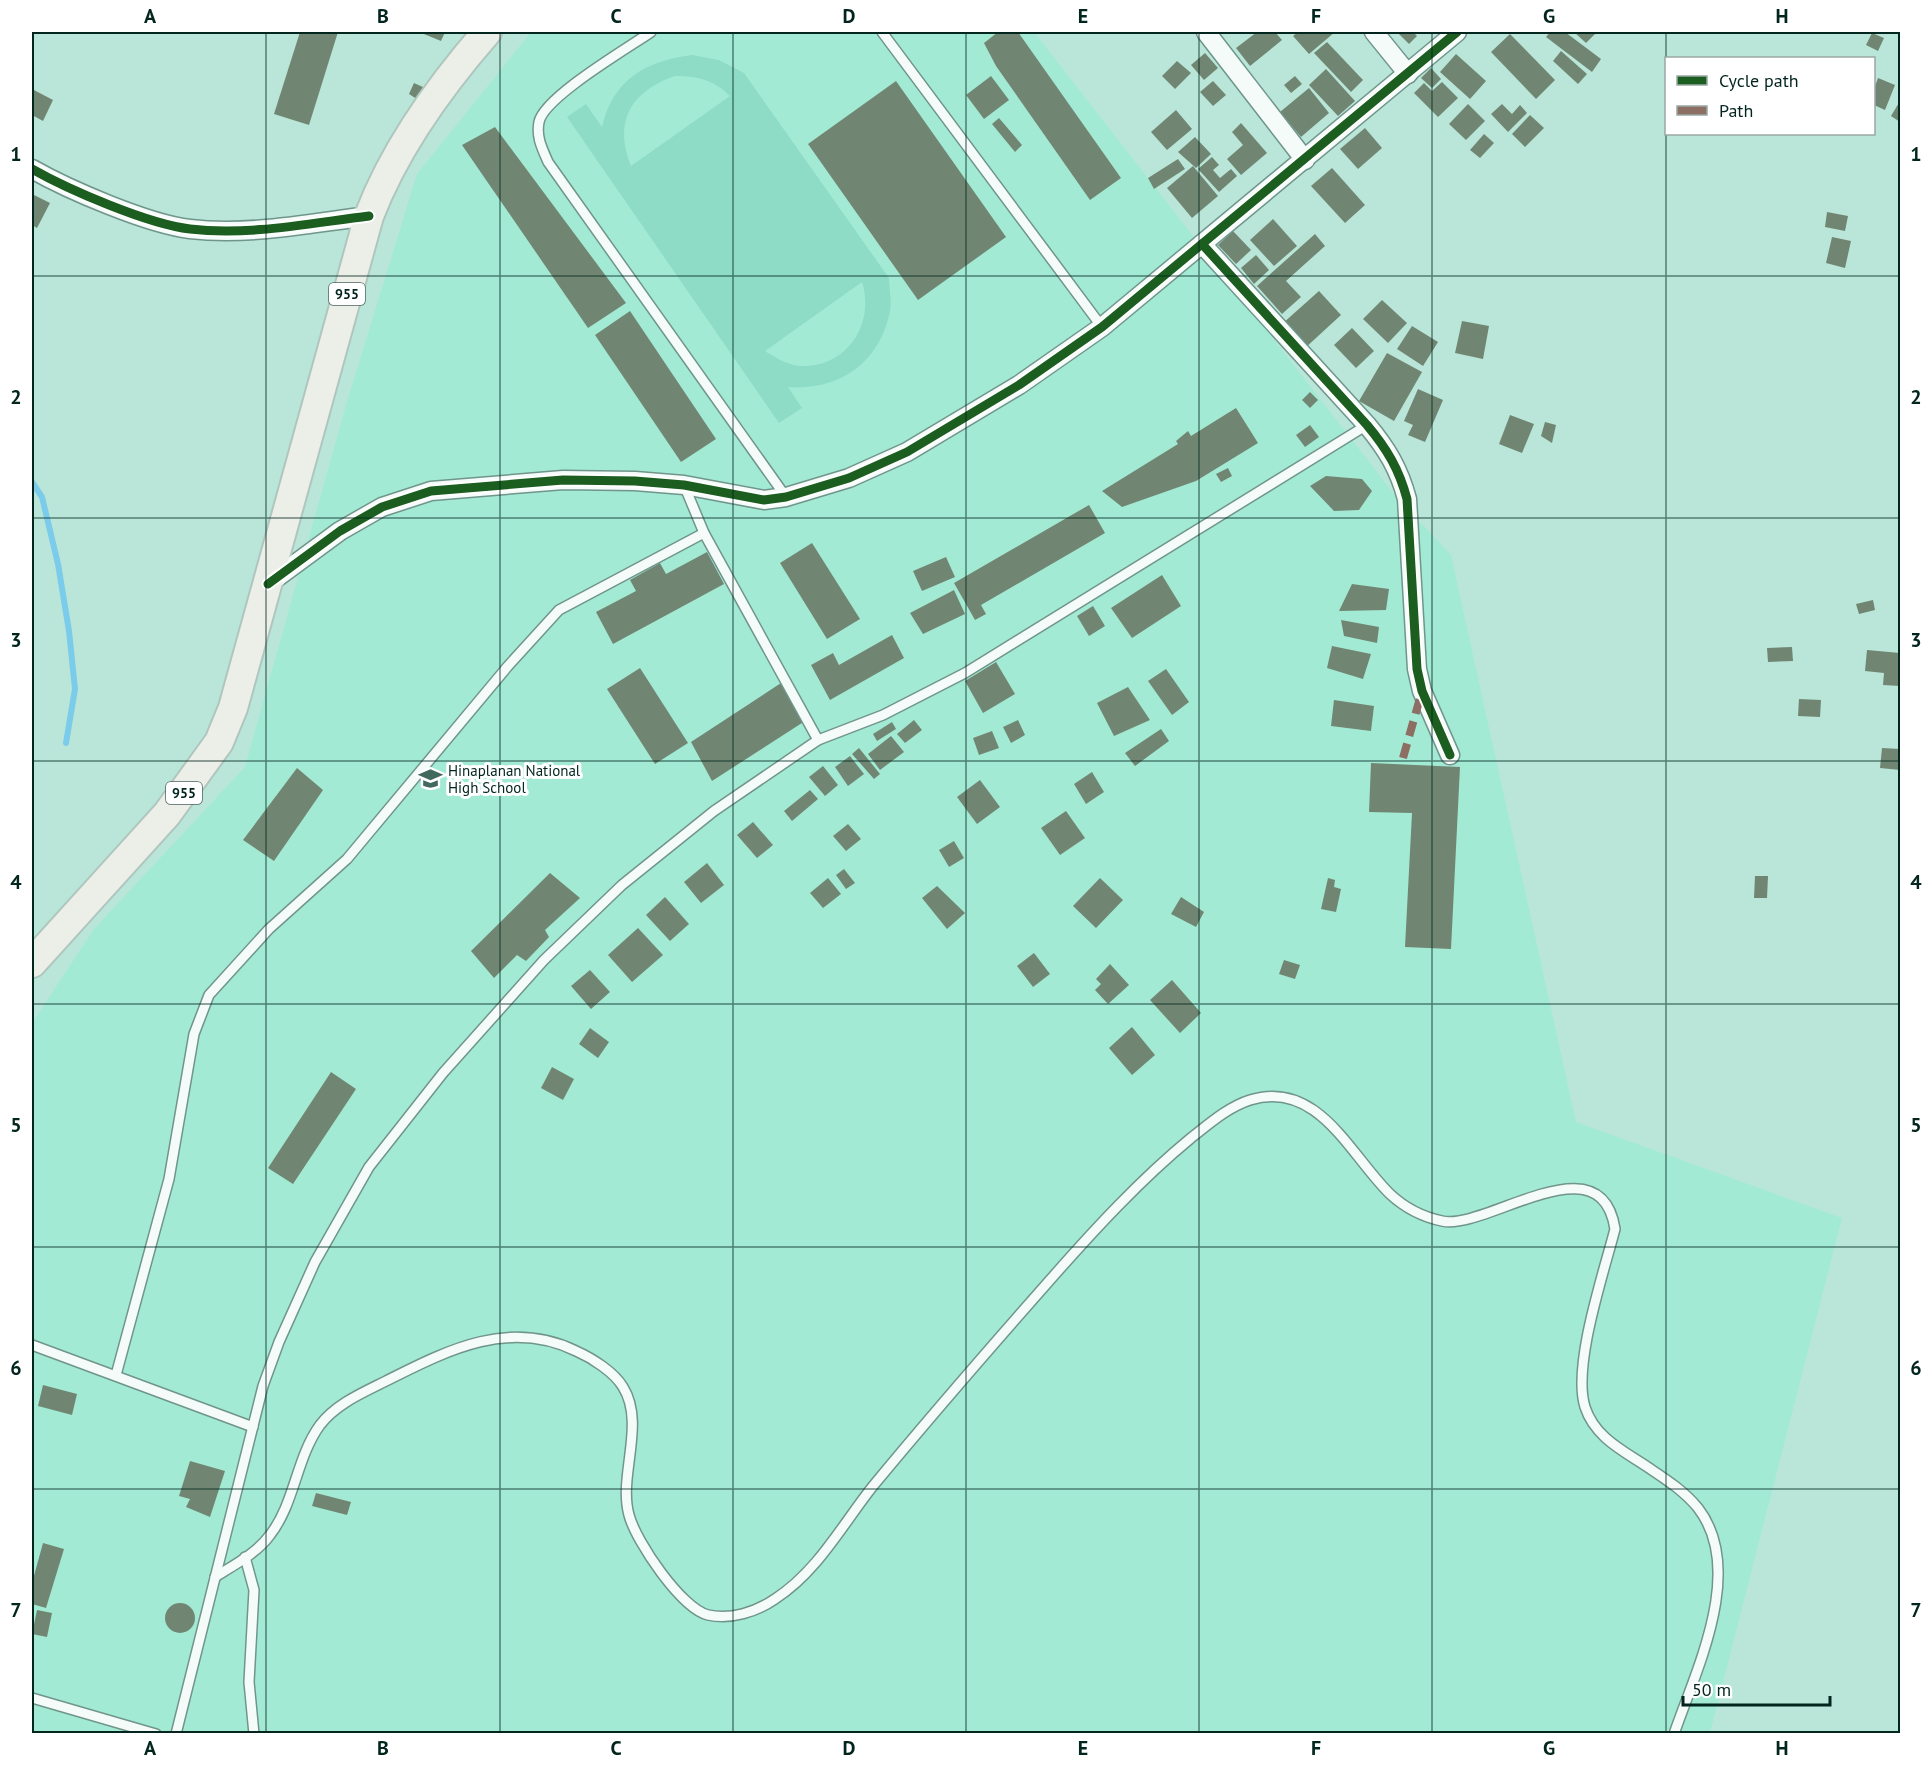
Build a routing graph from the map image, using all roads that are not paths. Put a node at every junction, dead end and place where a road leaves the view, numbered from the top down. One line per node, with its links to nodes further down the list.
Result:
1 (487, 32): 10 (main road, 955)
2 (651, 32): 15 (lane)
3 (882, 32): 12 (lane)
4 (1206, 32): 8 (street)
5 (1374, 32): 7 (street)
6 (1457, 32): 7 (street)
7 (1408, 74): 8 (street)
8 (1305, 160): 11 (street)
9 (32, 169): 10 (street)
10 (369, 216): 17 (main road, 955)
11 (1202, 244): 12 (street); 13 (street)
12 (1102, 327): 15 (street)
13 (1367, 425): 18 (lane); 19 (street)
14 (684, 485): 15 (street); 16 (lane); 17 (street)
15 (786, 496)
16 (704, 533): 18 (lane); 22 (lane)
17 (268, 584): 20 (main road, 955)
18 (818, 740): 23 (lane)
19 (1450, 755)
20 (32, 963)
21 (32, 1345): 22 (lane)
22 (116, 1376): 23 (lane)
23 (253, 1427): 25 (lane)
24 (245, 1557): 25 (lane); 29 (lane); 30 (lane)
25 (215, 1578): 28 (lane)
26 (32, 1698): 27 (lane)
27 (156, 1734)
28 (176, 1734)
29 (254, 1734)
30 (1674, 1734)

